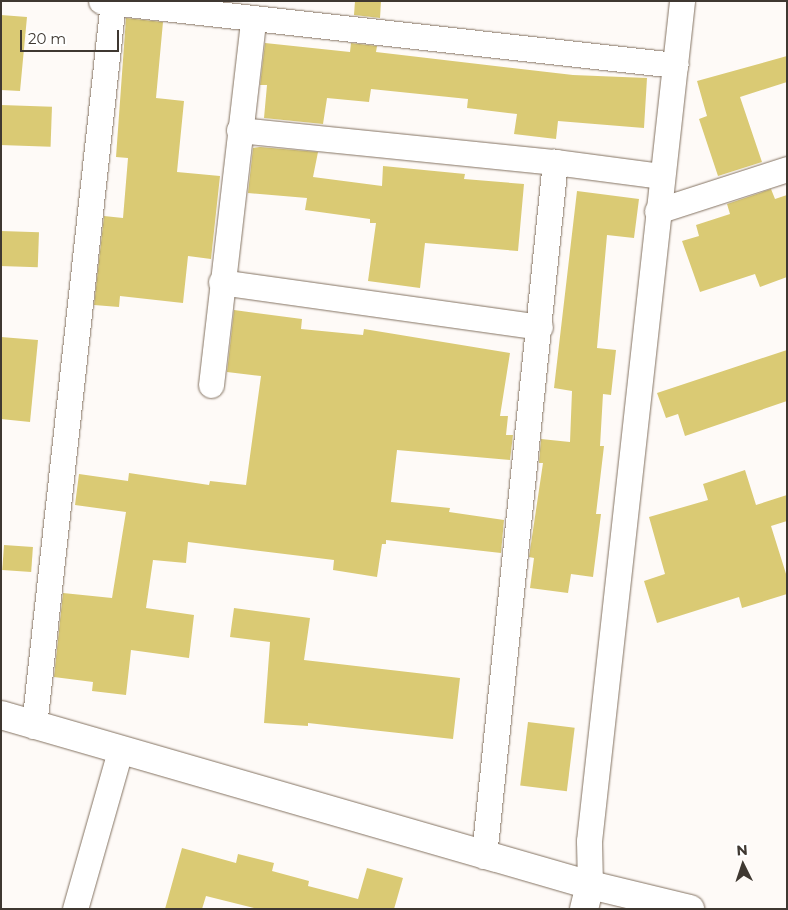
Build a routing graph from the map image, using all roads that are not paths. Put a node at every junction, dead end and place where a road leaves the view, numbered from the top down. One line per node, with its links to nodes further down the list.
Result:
1 (682, 1): 4 (street)
2 (109, 2): 3 (street); 14 (street)
3 (253, 20): 4 (street); 5 (street)
4 (675, 65): 8 (street)
5 (238, 130): 6 (street); 10 (street)
6 (555, 162): 8 (street); 11 (street)
7 (787, 169): 9 (street)
8 (662, 176): 9 (street)
9 (657, 211): 17 (street)
10 (221, 282): 11 (street); 12 (street)
11 (540, 327): 16 (street)
12 (211, 385)
13 (1, 715): 14 (street)
14 (34, 726): 15 (street)
15 (120, 751): 16 (street); 18 (street)
16 (484, 856): 17 (street)
17 (587, 897): 19 (street)
18 (75, 909)
19 (690, 909)

